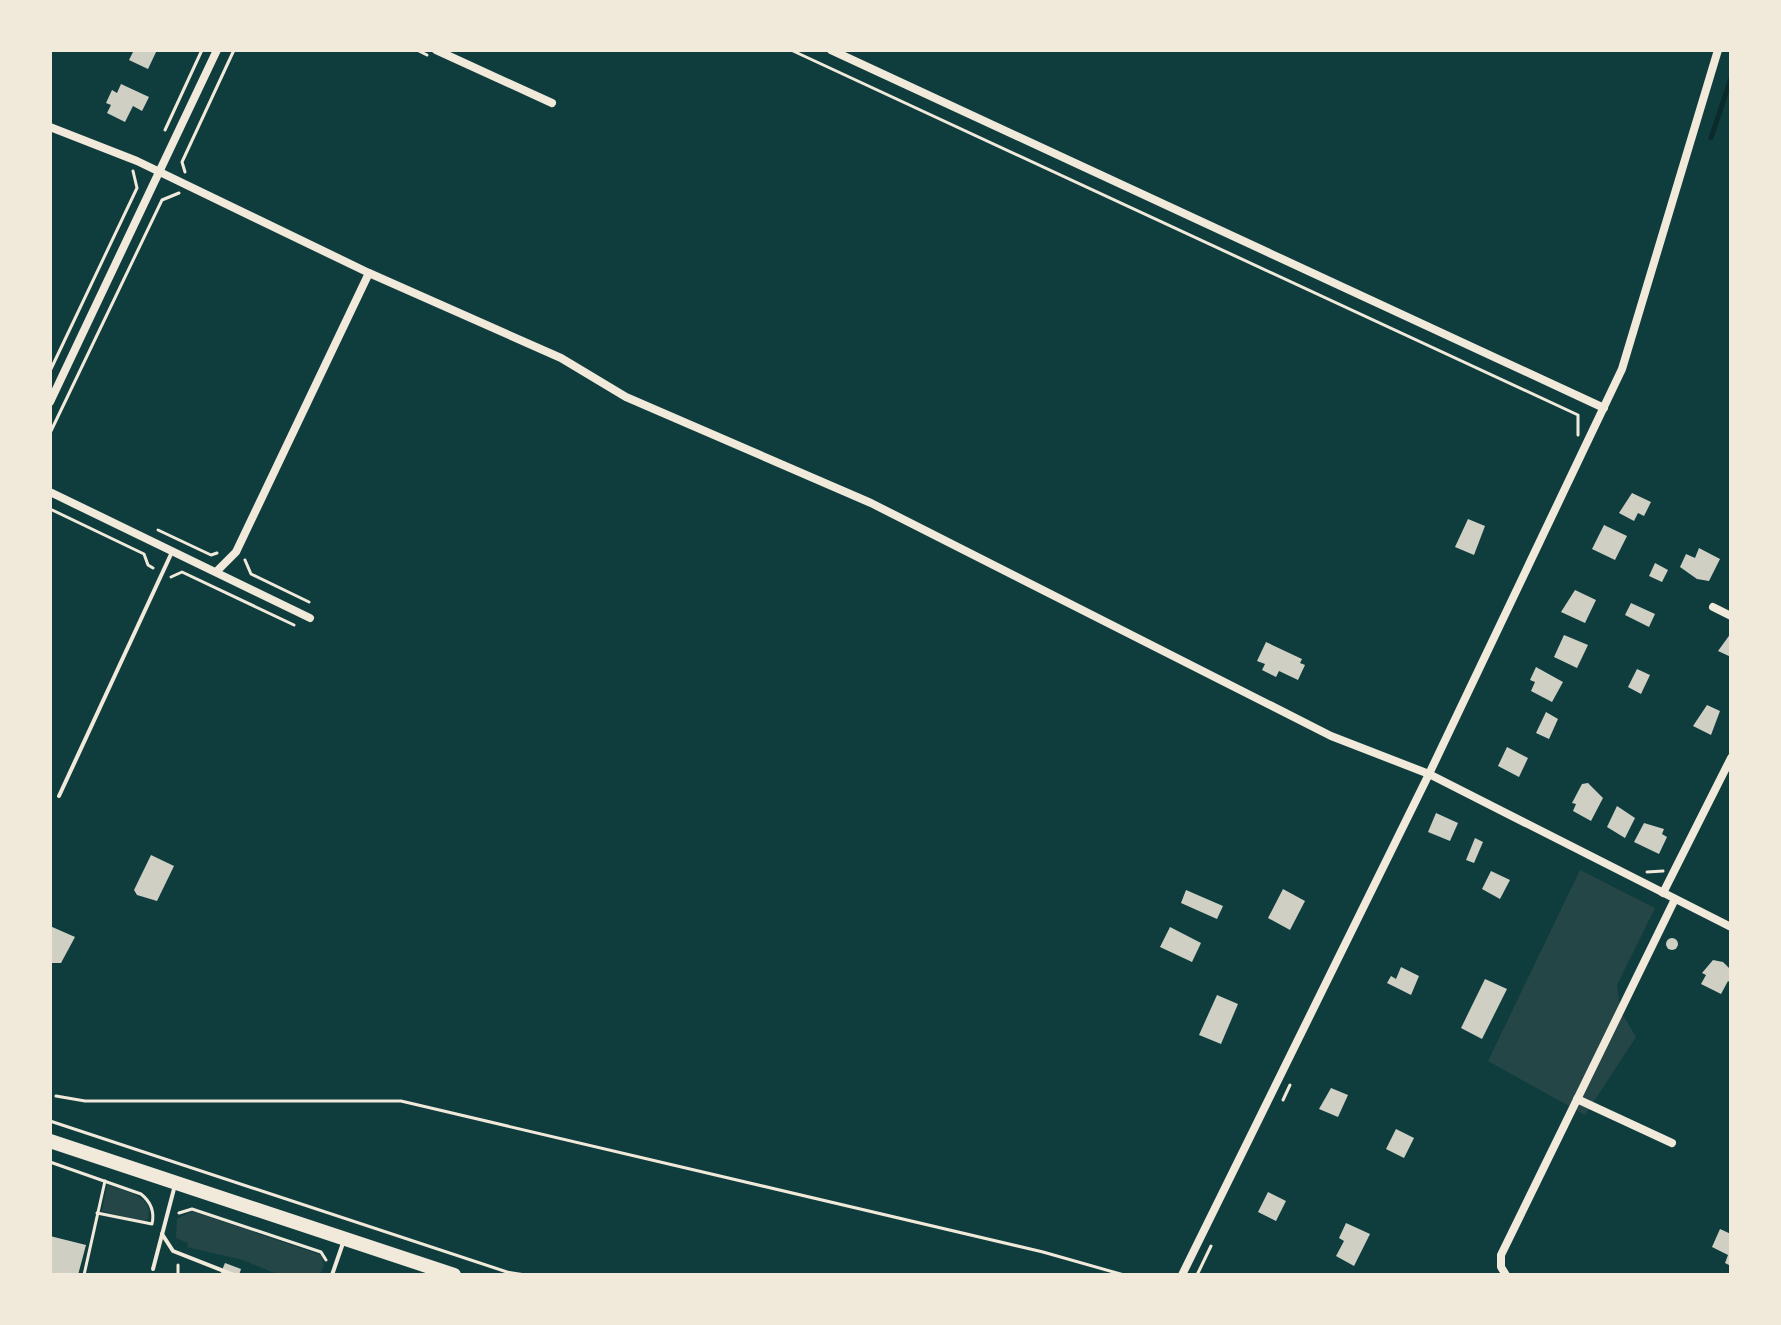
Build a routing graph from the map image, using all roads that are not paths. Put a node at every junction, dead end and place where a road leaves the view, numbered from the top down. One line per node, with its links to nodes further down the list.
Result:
1 (217, 50): 7 (street)
2 (436, 50): 5 (street)
3 (831, 50): 10 (street)
4 (1718, 50): 10 (street)
5 (552, 103)
6 (50, 127): 7 (street)
7 (160, 174): 8 (street); 9 (street)
8 (369, 273): 13 (street); 18 (street)
9 (50, 402)
10 (1604, 408): 18 (street)
11 (50, 492): 12 (street)
12 (172, 552): 13 (street); 19 (lane)
13 (217, 571): 16 (street)
14 (1713, 607): 15 (street)
15 (1731, 616)
16 (310, 618)
17 (1731, 758): 20 (street)
18 (1429, 774): 20 (street); 33 (street)
19 (59, 796)
20 (1663, 893): 21 (street)
21 (1675, 899): 22 (street); 23 (street)
22 (1731, 927)
23 (1577, 1099): 25 (street); 34 (street)
24 (50, 1141): 26 (main road)
25 (1672, 1143)
26 (176, 1183): 27 (lane); 28 (main road)
27 (162, 1234): 29 (lane); 30 (lane)
28 (344, 1239): 31 (lane); 32 (main road)
29 (153, 1269)
30 (234, 1275)
31 (332, 1275)
32 (454, 1275)
33 (1182, 1275)
34 (1506, 1275)

